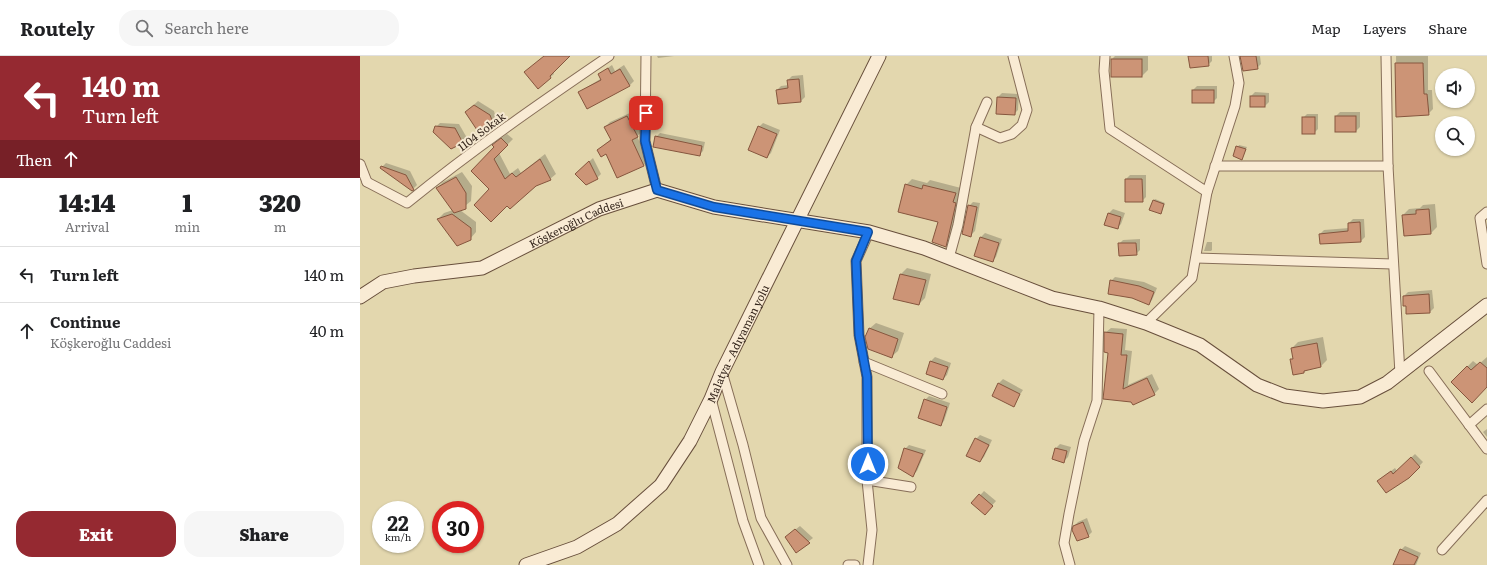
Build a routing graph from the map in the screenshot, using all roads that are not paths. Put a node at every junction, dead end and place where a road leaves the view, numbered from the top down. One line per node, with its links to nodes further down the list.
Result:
1 (609, 56): 13 (street, 1104 Sokak)
2 (646, 56): 14 (street)
3 (879, 56): 17 (main road, Malatya - Adıyaman yolu)
4 (1013, 56): 9 (street)
5 (1105, 56): 15 (street)
6 (1234, 56): 11 (street)
7 (1386, 56): 12 (street)
8 (987, 102): 9 (street)
9 (976, 127): 19 (street)
10 (360, 164): 13 (street)
11 (1215, 166): 12 (street); 15 (street)
12 (1388, 166): 21 (street)
13 (363, 184)
14 (657, 190): 17 (main road); 23 (main road, Köşkeroğlu Caddesi)
15 (1206, 192): 20 (street)
16 (1487, 212): 22 (street)
17 (798, 220): 18 (main road); 29 (main road, Malatya - Adıyaman yolu)
18 (868, 232): 19 (main road); 27 (street)
19 (949, 258): 25 (main road)
20 (1196, 258): 21 (street); 26 (street)
21 (1393, 264): 30 (street)
22 (1487, 264)
23 (360, 297)
24 (1487, 305): 30 (main road)
25 (1099, 308): 26 (main road); 46 (street)
26 (1146, 323): 30 (main road)
27 (864, 362): 31 (street); 36 (street)
28 (1429, 371): 34 (street)
29 (722, 372): 32 (main road, Malatya - Adıyaman yolu); 42 (street)
30 (1400, 374)
31 (942, 394)
32 (711, 399): 40 (main road, Malatya - Adıyaman yolu); 41 (street)
33 (1487, 409): 34 (street)
34 (1468, 425): 35 (street)
35 (1487, 449)
36 (868, 480): 37 (street); 45 (street)
37 (911, 487)
38 (1487, 500): 39 (street)
39 (1442, 550)
40 (526, 565)
41 (759, 565)
42 (787, 565)
43 (848, 565): 44 (street)
44 (855, 565)
45 (868, 565)
46 (1070, 565)

